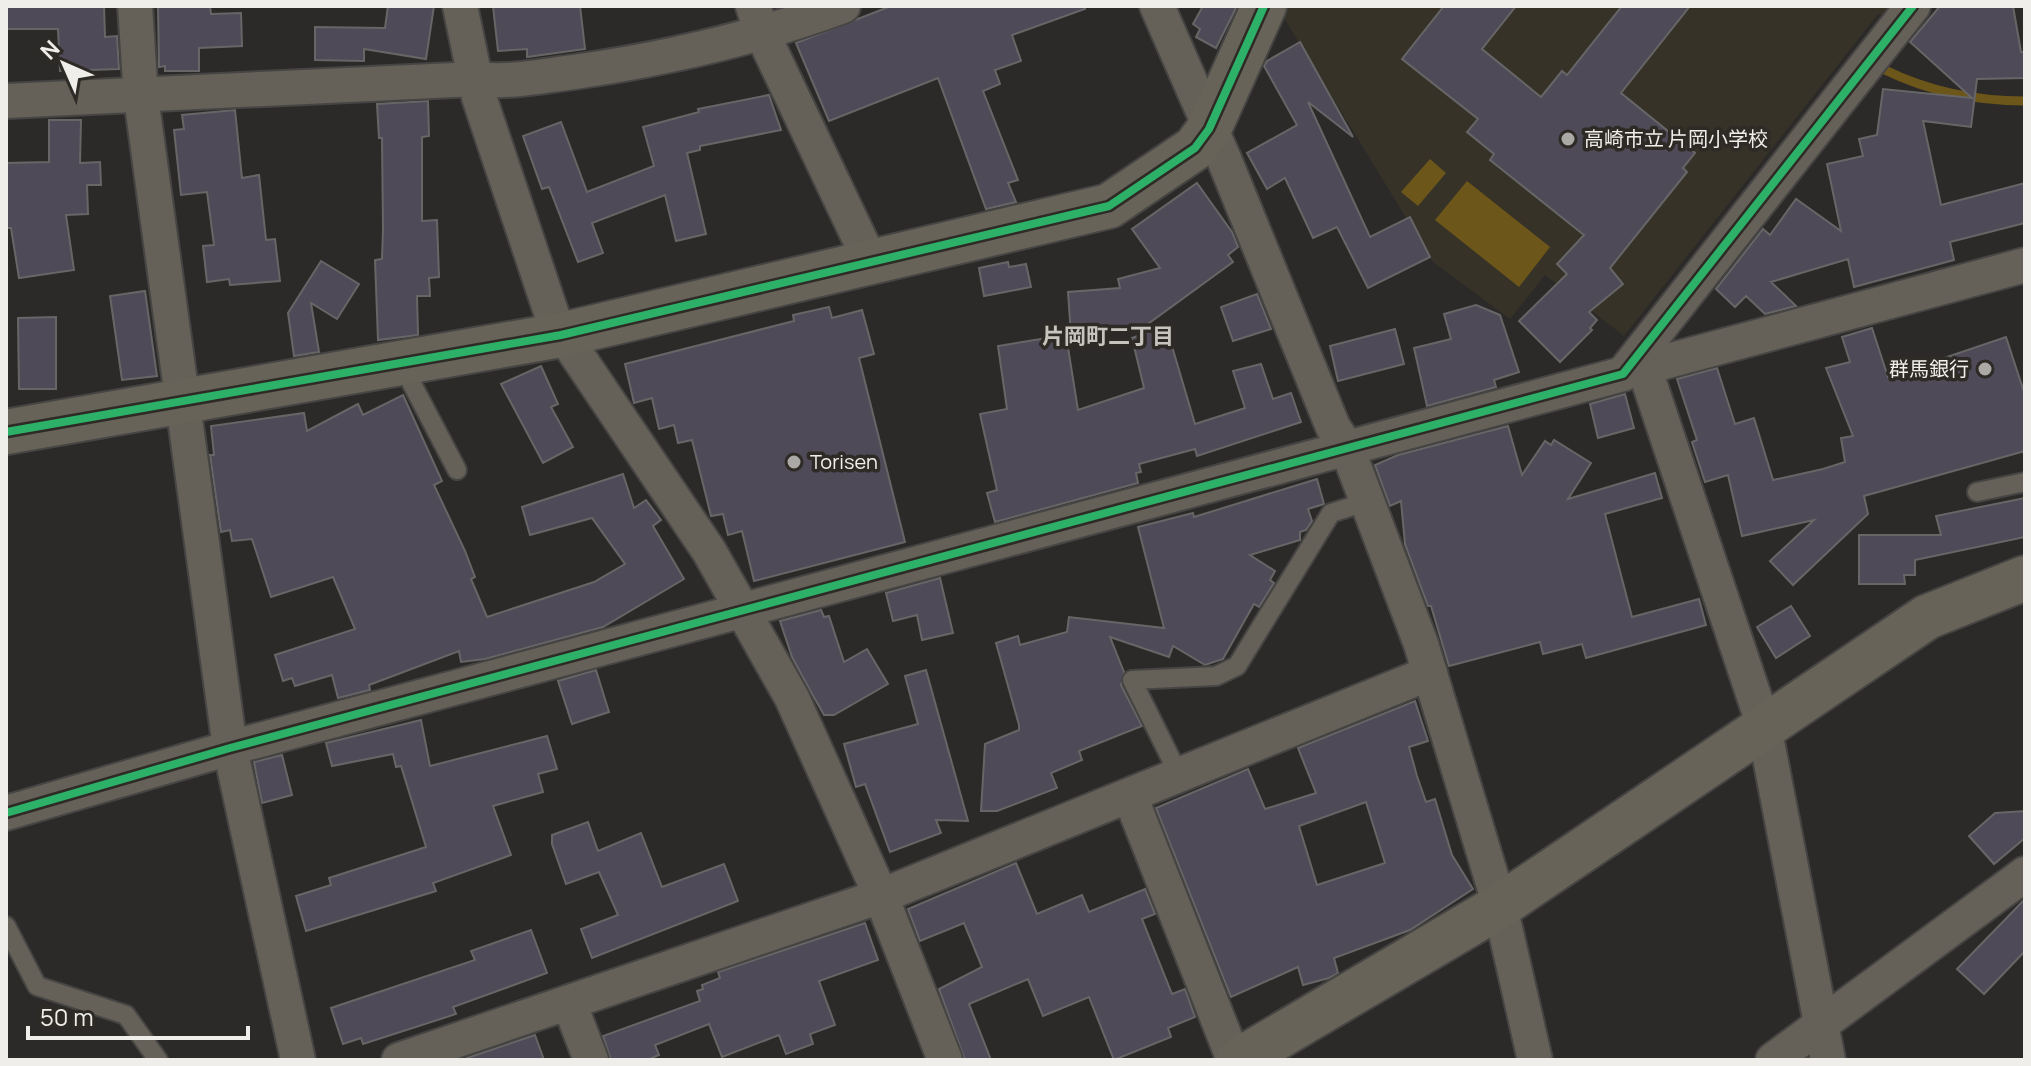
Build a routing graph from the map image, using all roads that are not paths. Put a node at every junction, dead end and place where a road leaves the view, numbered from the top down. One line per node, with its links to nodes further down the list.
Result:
1 (135, 6): 9 (street)
2 (460, 6): 8 (street)
3 (843, 6): 7 (street)
4 (1157, 6): 11 (street)
5 (1264, 6): 11 (street)
6 (1913, 6): 16 (street)
7 (758, 20): 8 (street); 12 (street)
8 (476, 79): 9 (street); 14 (street)
9 (141, 97): 10 (street); 17 (street)
10 (6, 101)
11 (1209, 129): 12 (street); 19 (street)
12 (871, 263): 14 (street)
13 (2025, 265): 16 (street)
14 (561, 335): 15 (street); 25 (street)
15 (401, 363): 17 (street); 20 (lane)
16 (1634, 370): 19 (street); 27 (street)
17 (181, 401): 18 (street); 28 (street)
18 (6, 432)
19 (1347, 448): 23 (street); 25 (street)
20 (457, 470)
21 (2025, 482): 22 (lane)
22 (1977, 492)
23 (1366, 502): 26 (street); 29 (lane)
24 (2025, 578): 27 (street)
25 (741, 610): 28 (street); 33 (street)
26 (1430, 673): 29 (street); 34 (street)
27 (1764, 726): 34 (street); 37 (street)
28 (230, 748): 31 (street); 39 (street)
29 (1179, 775): 30 (street)
30 (1130, 796): 33 (street); 43 (street)
31 (6, 813)
32 (2025, 874): 37 (street)
33 (881, 896): 36 (street); 42 (street)
34 (1500, 906): 43 (street); 44 (street)
35 (6, 926): 38 (lane)
36 (570, 1005): 40 (street); 41 (street)
37 (1819, 1026): 45 (street); 46 (street)
38 (158, 1060)
39 (298, 1060)
40 (399, 1060)
41 (591, 1060)
42 (945, 1060)
43 (1236, 1060)
44 (1535, 1060)
45 (1773, 1060)
46 (1828, 1060)

